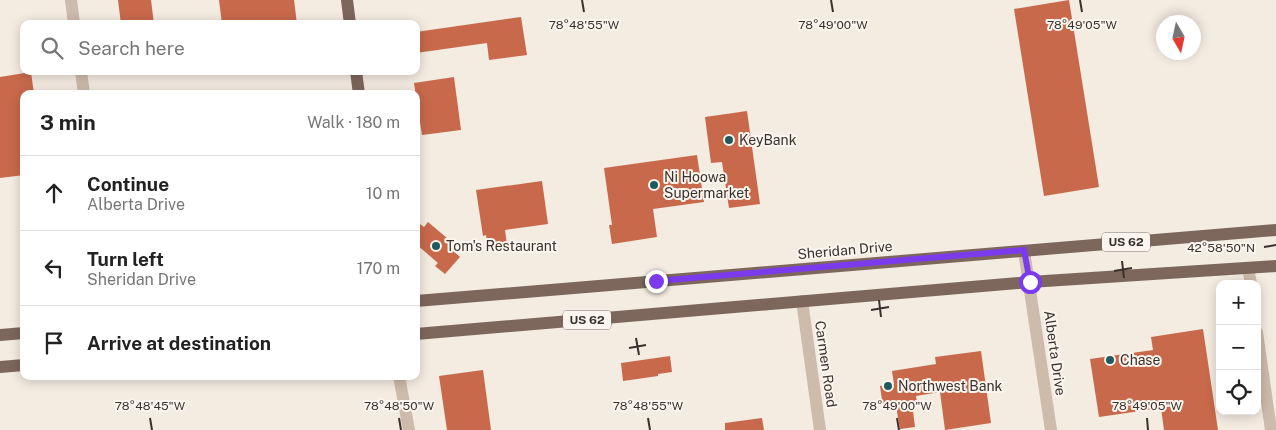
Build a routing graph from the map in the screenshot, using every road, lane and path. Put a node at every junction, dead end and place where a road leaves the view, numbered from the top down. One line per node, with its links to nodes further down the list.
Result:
1 (71, 0): 3 (street)
2 (347, 0): 4 (main road)
3 (74, 20)
4 (350, 20)
5 (82, 75): 7 (street)
6 (357, 75): 8 (main road)
7 (83, 90)
8 (358, 90)
9 (1276, 230): 10 (main road, Sheridan Drive / US 62)
10 (1024, 250): 14 (street, Alberta Drive); 15 (main road, Sheridan Drive / US 62)
11 (1276, 266): 12 (main road, US 62)
12 (1248, 268): 13 (street); 14 (main road, US 62)
13 (1250, 280)
14 (1030, 282): 16 (main road, US 62); 26 (street, Alberta Drive)
15 (420, 300)
16 (802, 301): 19 (main road, US 62); 25 (street, Carmen Road)
17 (20, 333): 18 (main road)
18 (0, 334)
19 (420, 334)
20 (1261, 360): 27 (street)
21 (20, 365): 22 (main road)
22 (0, 367)
23 (400, 380): 24 (street)
24 (408, 430)
25 (820, 430)
26 (1051, 430)
27 (1271, 430)

